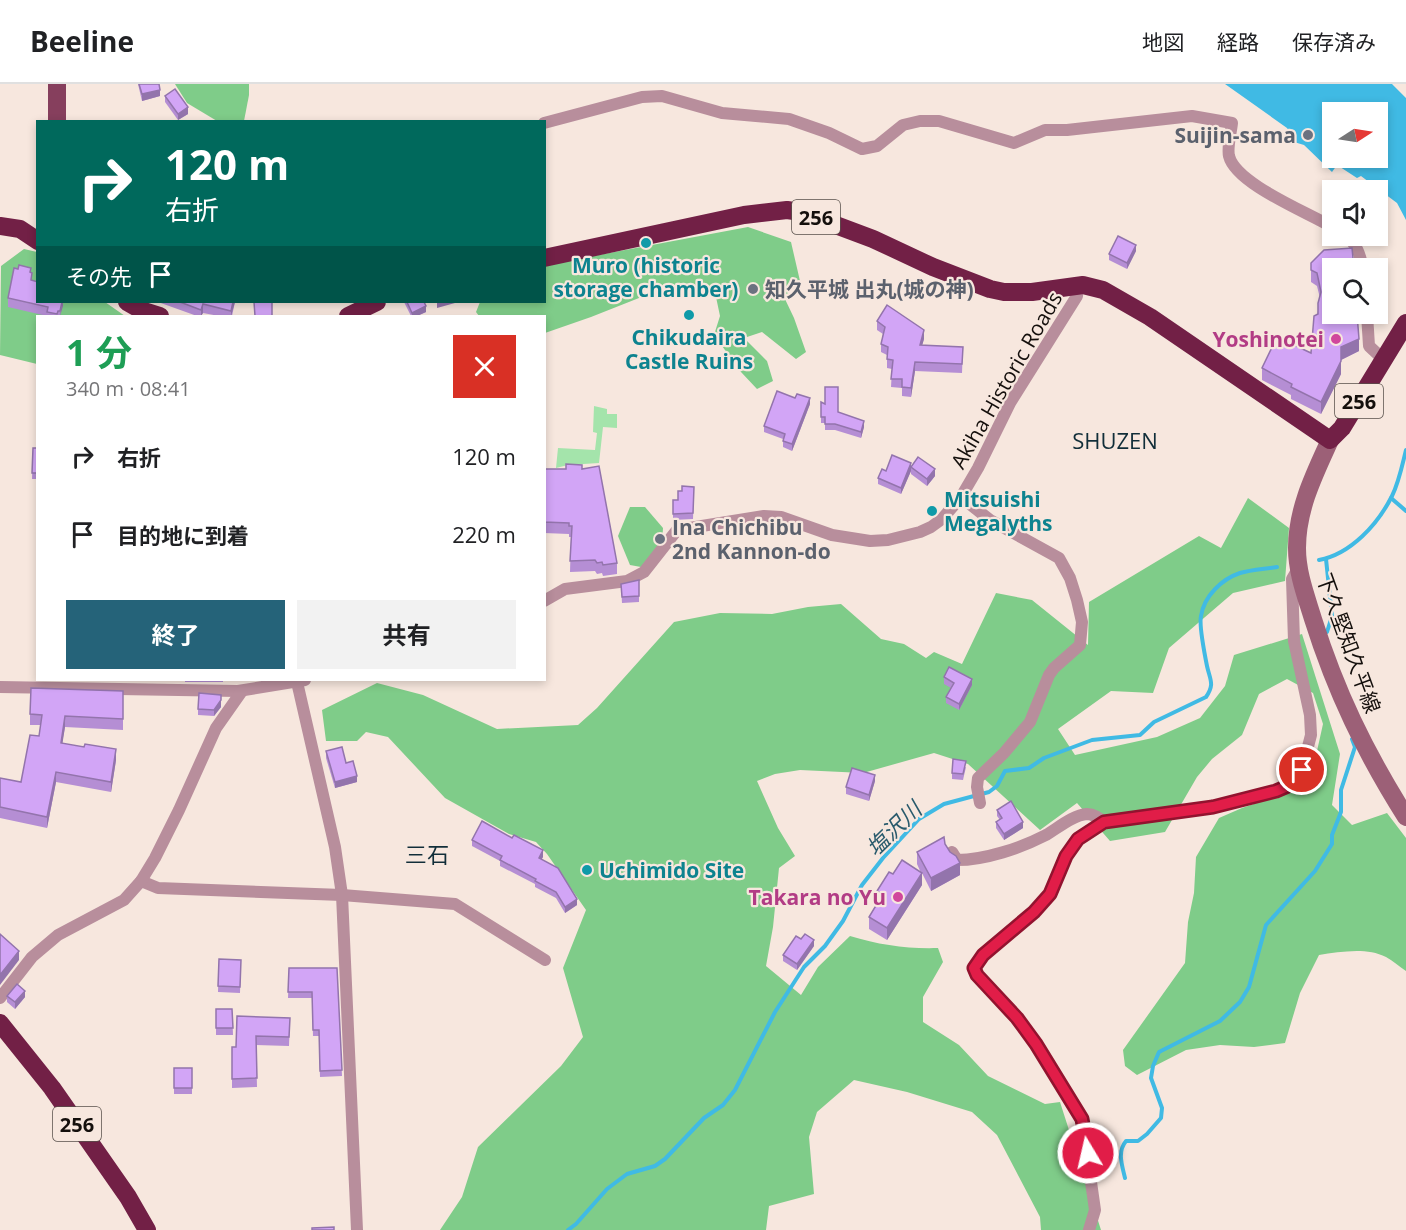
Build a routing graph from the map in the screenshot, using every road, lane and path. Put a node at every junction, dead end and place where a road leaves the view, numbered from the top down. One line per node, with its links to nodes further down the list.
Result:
1 (57, 84): 2 (main road)
2 (57, 120)
3 (546, 122): 4 (street)
4 (1322, 222)
5 (0, 225): 6 (highway)
6 (36, 240)
7 (546, 258): 8 (highway, 256)
8 (1078, 285): 16 (highway, 256); 17 (street, Akiha Historic Roads)
9 (129, 303): 11 (highway)
10 (375, 303): 12 (highway)
11 (157, 315)
12 (350, 315)
13 (1368, 324): 15 (street)
14 (1404, 326): 15 (highway, 256)
15 (1384, 360): 16 (highway, 256)
16 (1329, 440): 18 (main road, 下久堅知久平線)
17 (961, 497): 19 (street, Akiha Historic Roads); 23 (street)
18 (1299, 567): 24 (main road, 下久堅知久平線); 25 (street)
19 (546, 600)
20 (301, 681): 22 (street); 28 (street)
21 (0, 687): 22 (street)
22 (242, 691): 27 (street)
23 (980, 803)
24 (1406, 817)
25 (1104, 822): 26 (street); 34 (street)
26 (952, 852)
27 (141, 881): 28 (street); 30 (street)
28 (342, 895): 29 (street); 33 (street)
29 (545, 960)
30 (0, 998)
31 (0, 1023): 32 (highway, 256)
32 (147, 1229)
33 (357, 1230)
34 (1089, 1230)

